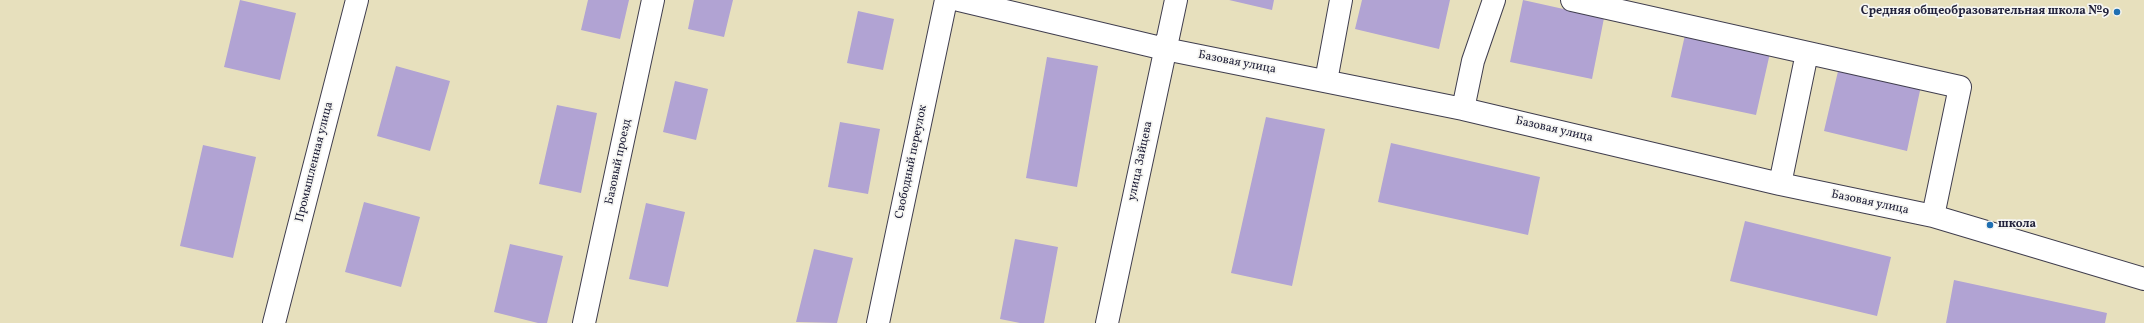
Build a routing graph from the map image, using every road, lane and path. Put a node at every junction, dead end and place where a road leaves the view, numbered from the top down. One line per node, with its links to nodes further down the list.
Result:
1 (357, 0): 16 (street, Промышленная улица)
2 (653, 0): 17 (street, Базовый проезд)
3 (946, 0): 18 (street, Свободный переулок)
4 (959, 0): 9 (street, Базовая улица)
5 (1176, 0): 9 (street, улица Зайцева)
6 (1341, 0): 11 (street)
7 (1494, 0): 12 (street)
8 (1572, 0): 10 (street)
9 (1165, 48): 11 (street, Базовая улица); 19 (street, улица Зайцева)
10 (1807, 53): 13 (street); 14 (street)
11 (1326, 81): 12 (street, Базовая улица)
12 (1463, 109): 13 (street, Базовая улица)
13 (1780, 184): 14 (street, Базовая улица)
14 (1933, 216): 15 (street, Базовая улица)
15 (2144, 279)
16 (274, 323)
17 (584, 323)
18 (878, 323)
19 (1106, 323)

